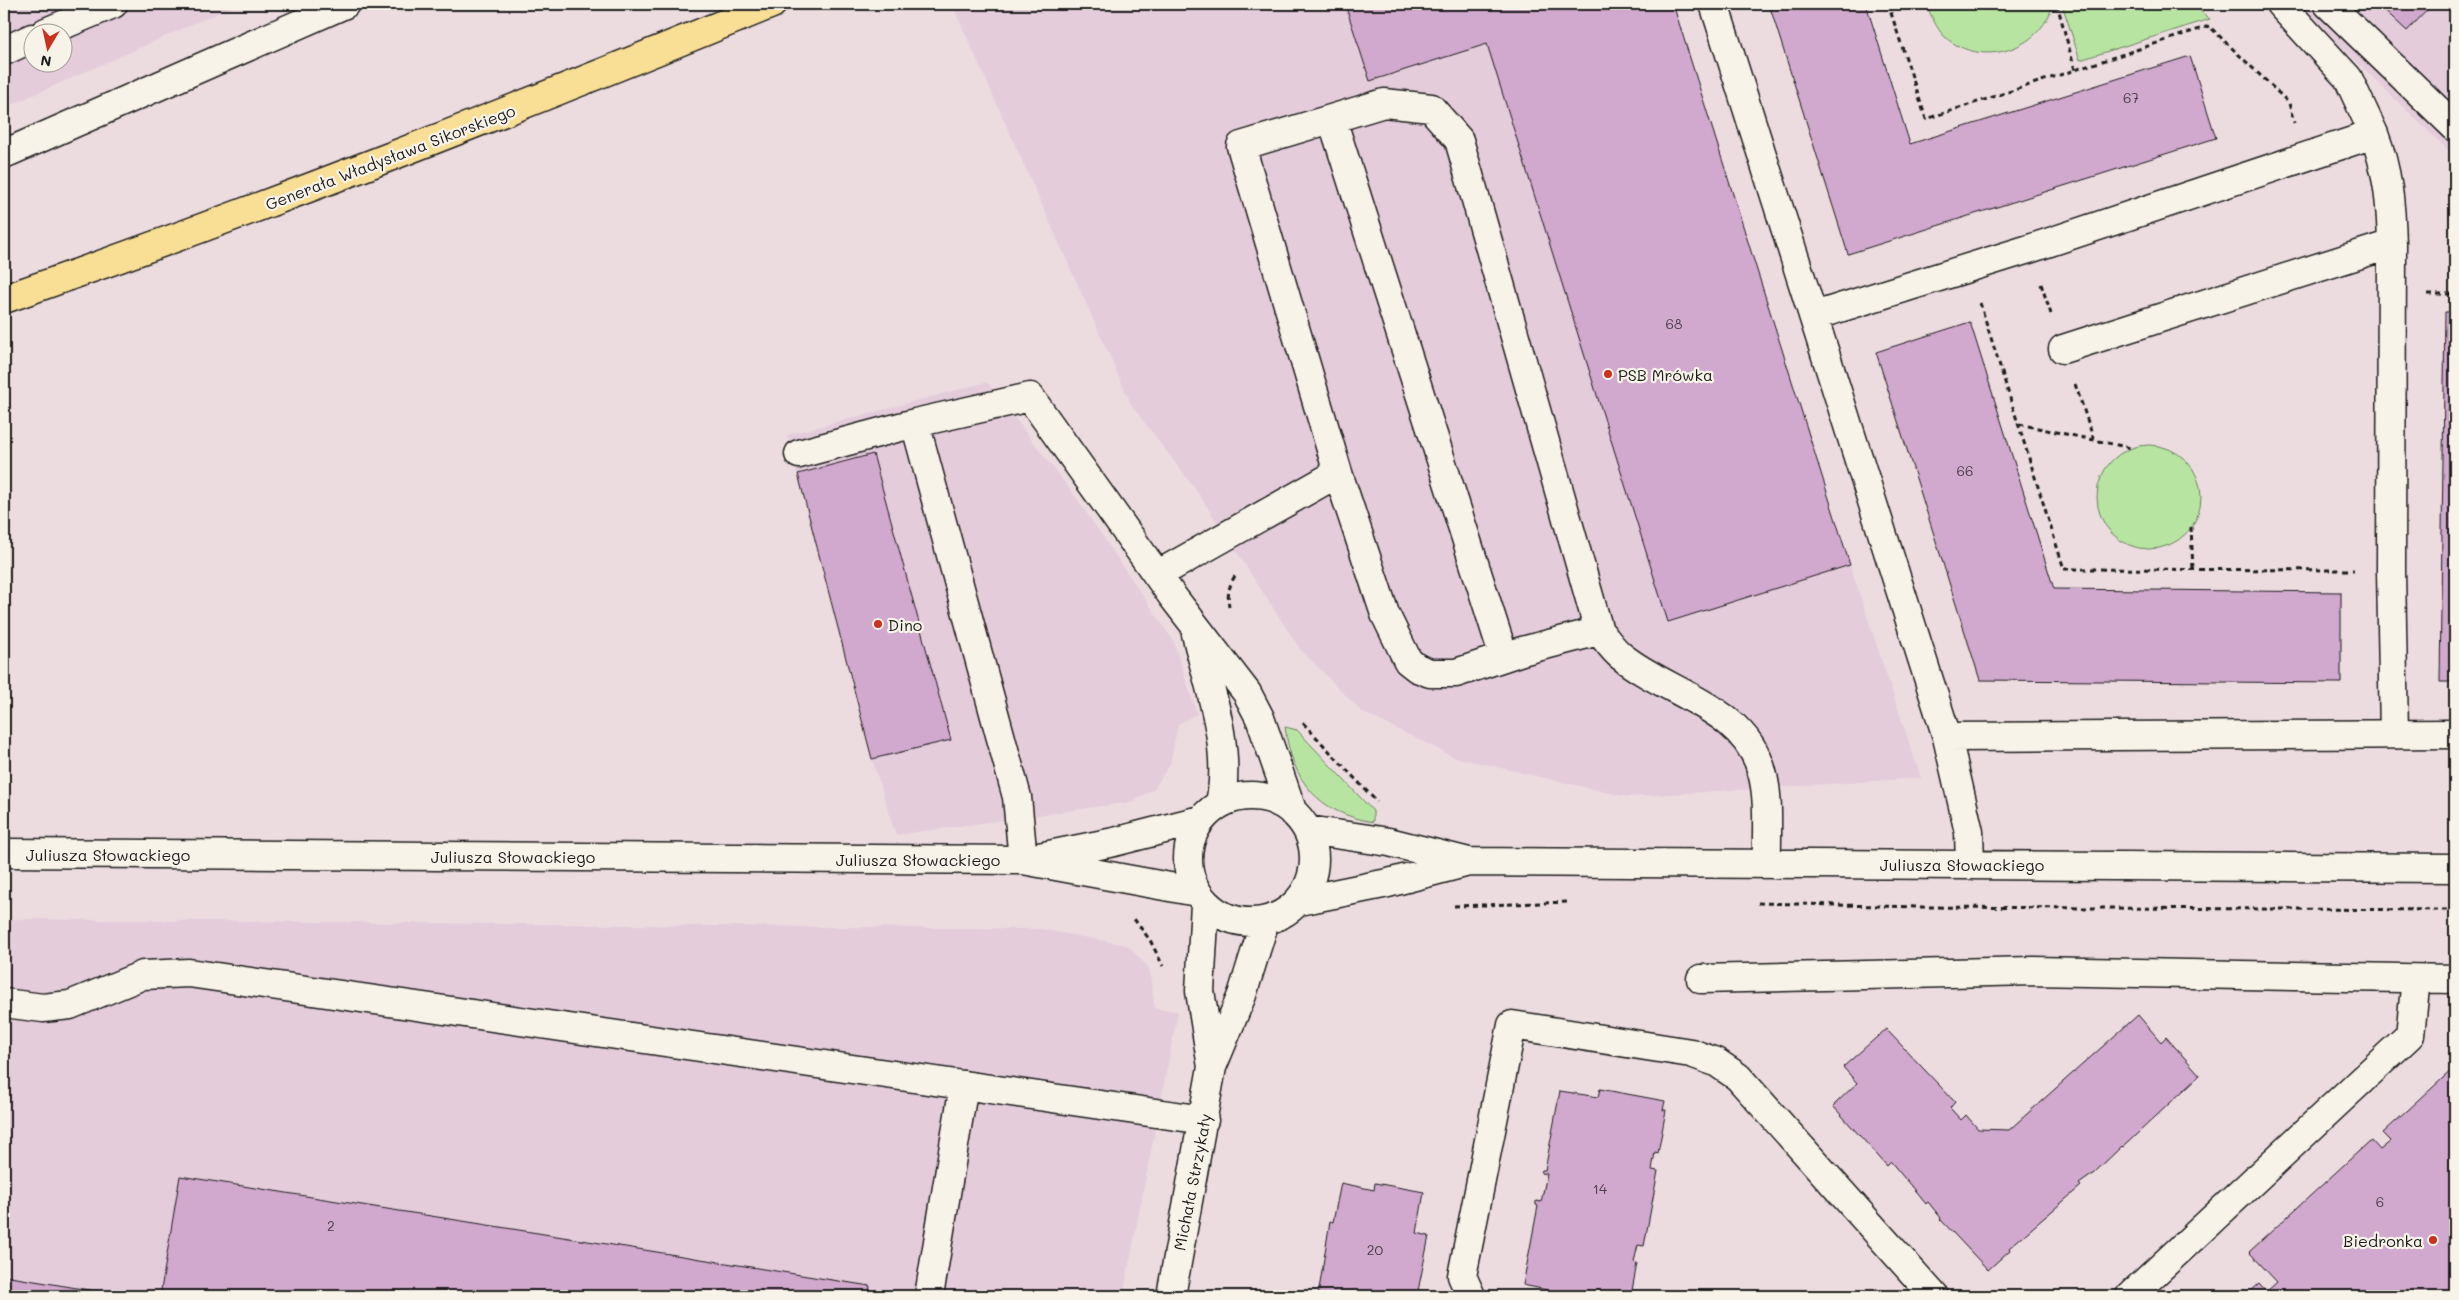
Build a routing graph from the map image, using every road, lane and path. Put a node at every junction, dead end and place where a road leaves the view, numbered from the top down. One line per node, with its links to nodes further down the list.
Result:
1 (113, 4): 9 (street)
2 (345, 4): 16 (street)
3 (772, 4): 20 (main road, Generała Władysława Sikorskiego)
4 (1714, 4): 21 (street)
5 (1888, 4): 12 (path)
6 (2057, 4): 12 (path)
7 (2280, 4): 15 (street)
8 (2328, 4): 14 (street)
9 (70, 22)
10 (22, 43): 11 (street)
11 (4, 51)
12 (2075, 70): 17 (path)
13 (1332, 119): 27 (street); 35 (street); 36 (street)
14 (2455, 127)
15 (2374, 134): 17 (street); 18 (street)
16 (4, 154)
17 (2302, 158): 19 (street)
18 (2392, 244): 22 (street); 31 (street)
19 (1968, 267): 21 (street); 24 (path)
20 (4, 299)
21 (1814, 316): 40 (street)
22 (2063, 348)
23 (915, 423): 26 (street); 32 (street); 46 (street)
24 (2018, 424): 25 (path); 30 (path)
25 (2131, 448)
26 (800, 454)
27 (1338, 473): 29 (street); 36 (street)
28 (2191, 528): 30 (path)
29 (1227, 535): 32 (street); 33 (path)
30 (2193, 570): 31 (path)
31 (2391, 570): 38 (street)
32 (1157, 575): 34 (street)
33 (1231, 615)
34 (1194, 625): 41 (street); 44 (street)
35 (1598, 631): 36 (street); 48 (street)
36 (1504, 657)
37 (1296, 716): 42 (path)
38 (2394, 734): 39 (street); 40 (street)
39 (2455, 734)
40 (1947, 737): 49 (street)
41 (1220, 803): 43 (street); 44 (street)
42 (1382, 808)
43 (1200, 820): 46 (street, Juliusza Słowackiego); 51 (street)
44 (1300, 820): 47 (street, Juliusza Słowackiego); 52 (street)
45 (4, 853): 46 (street, Juliusza Słowackiego)
46 (1023, 860): 51 (street, Juliusza Słowackiego)
47 (1469, 862): 48 (street, Juliusza Słowackiego); 52 (street, Juliusza Słowackiego)
48 (1767, 863): 49 (street, Juliusza Słowackiego)
49 (1970, 864): 50 (street, Juliusza Słowackiego)
50 (2455, 868)
51 (1201, 898): 58 (street); 64 (street, Michała Strzykały)
52 (1299, 901): 58 (street)
53 (1574, 902): 55 (path)
54 (1752, 903): 56 (path)
55 (1447, 907)
56 (2455, 910)
57 (1133, 918): 59 (path)
58 (1265, 921): 64 (street, Michała Strzykały)
59 (1165, 974)
60 (1702, 979): 61 (street)
61 (2416, 979): 62 (street); 71 (street)
62 (2455, 979)
63 (4, 1003): 65 (street)
64 (1212, 1067): 66 (street, Michała Strzykały)
65 (964, 1085): 66 (street); 67 (street)
66 (1204, 1120): 68 (street, Michała Strzykały)
67 (929, 1296)
68 (1170, 1296)
69 (1471, 1296): 70 (street)
70 (1934, 1296)
71 (2130, 1296)

